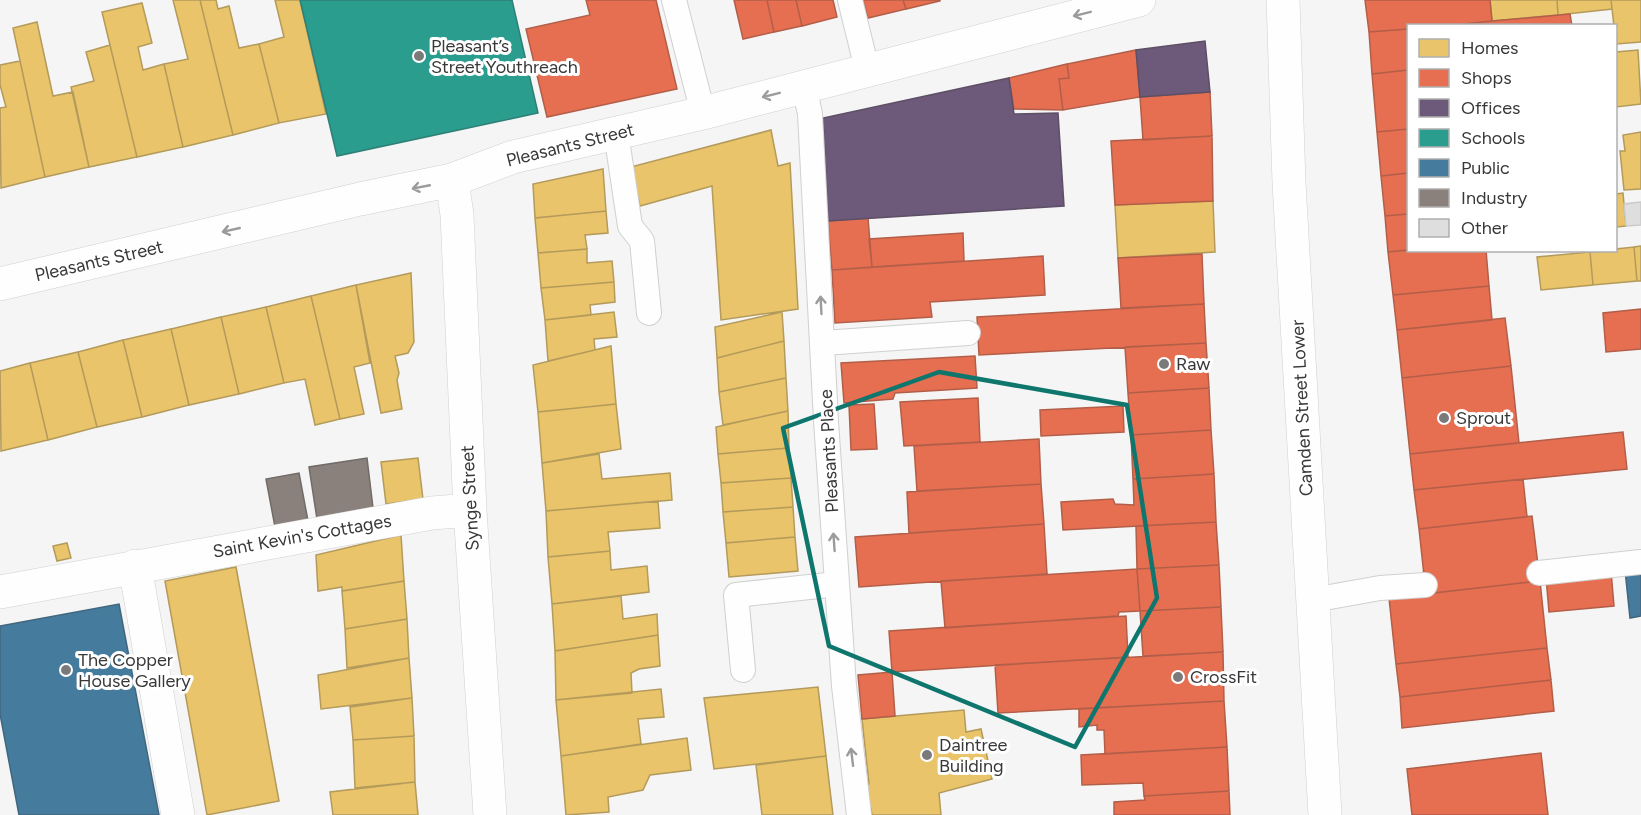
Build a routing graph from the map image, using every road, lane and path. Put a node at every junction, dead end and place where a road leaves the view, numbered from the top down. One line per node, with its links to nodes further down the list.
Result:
1 (674, 0): 7 (lane)
2 (850, 0): 5 (lane)
3 (1139, 0): 5 (street, Pleasants Street, one-way to 5)
4 (1283, 0): 21 (street, Camden Street Lower)
5 (867, 69): 6 (street, Pleasants Street)
6 (804, 86): 7 (street, Pleasants Street, one-way to 7); 13 (lane, Pleasants Place, one-way to 6)
7 (703, 112): 8 (street, Pleasants Street)
8 (616, 133): 9 (street, Pleasants Street); 11 (lane)
9 (452, 180): 10 (street, Pleasants Street, one-way to 10); 14 (street, Synge Street)
10 (0, 284)
11 (649, 313)
12 (968, 333): 13 (lane)
13 (823, 343): 18 (lane, Pleasants Place, one-way to 13)
14 (470, 510): 16 (street, Saint Kevin's Cottages); 24 (street, Synge Street)
15 (1641, 562): 17 (lane)
16 (135, 566): 20 (street, Saint Kevin's Cottages); 23 (street)
17 (1539, 573)
18 (837, 584): 22 (lane); 25 (lane, Pleasants Place, one-way to 18)
19 (1425, 585): 21 (lane)
20 (0, 592)
21 (1313, 600): 26 (street, Camden Street Lower)
22 (743, 670)
23 (178, 815)
24 (490, 815)
25 (859, 815)
26 (1325, 815)

